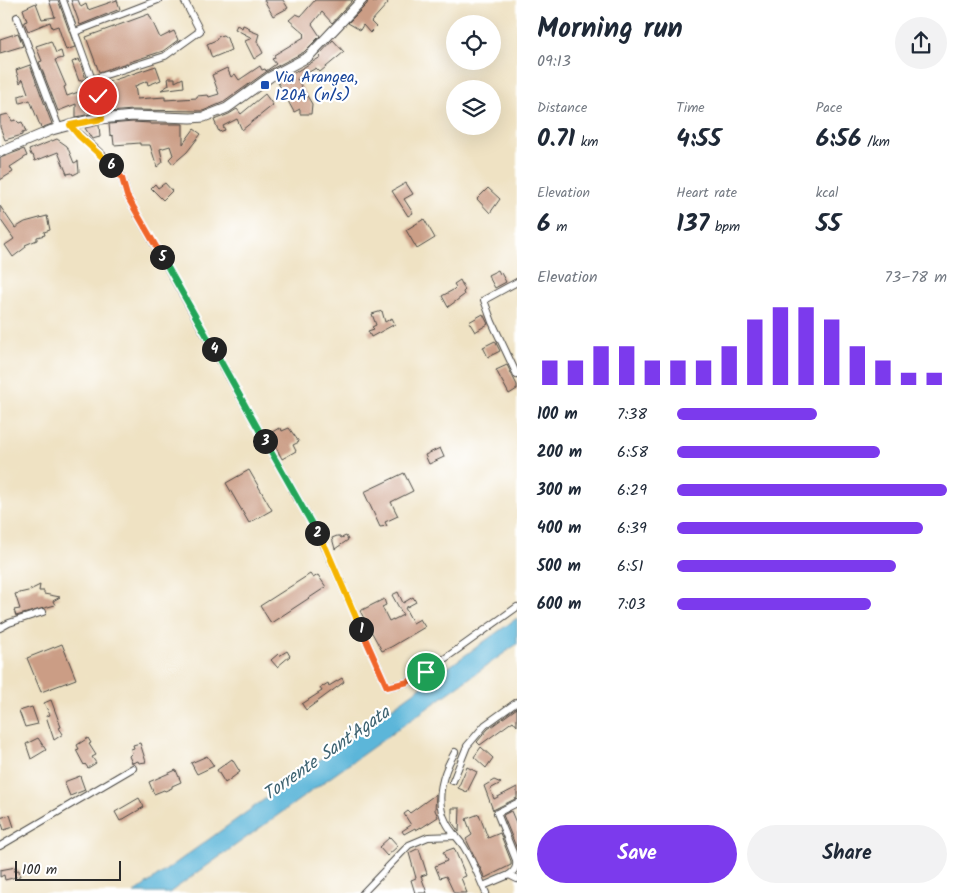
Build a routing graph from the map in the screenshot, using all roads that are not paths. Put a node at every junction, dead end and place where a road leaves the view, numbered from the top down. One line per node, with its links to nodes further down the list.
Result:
1 (63, 0): 6 (street)
2 (158, 0): 6 (street)
3 (184, 0): 7 (street)
4 (362, 0): 8 (street)
5 (17, 17): 10 (street)
6 (75, 32): 7 (street)
7 (93, 79): 8 (street)
8 (102, 119): 9 (street)
9 (70, 125): 10 (street); 14 (street)
10 (59, 128): 11 (street)
11 (1, 150)
12 (517, 282): 13 (street)
13 (517, 375)
14 (517, 607)
15 (43, 612): 16 (street)
16 (0, 628)
17 (517, 702): 20 (street)
18 (454, 752): 22 (street)
19 (133, 768): 23 (street)
20 (454, 781)
21 (517, 803): 24 (street)
22 (456, 836): 26 (street); 27 (street)
23 (0, 846)
24 (509, 875): 25 (street); 26 (street)
25 (517, 879)
26 (483, 886): 28 (street)
27 (363, 893)
28 (486, 893)

